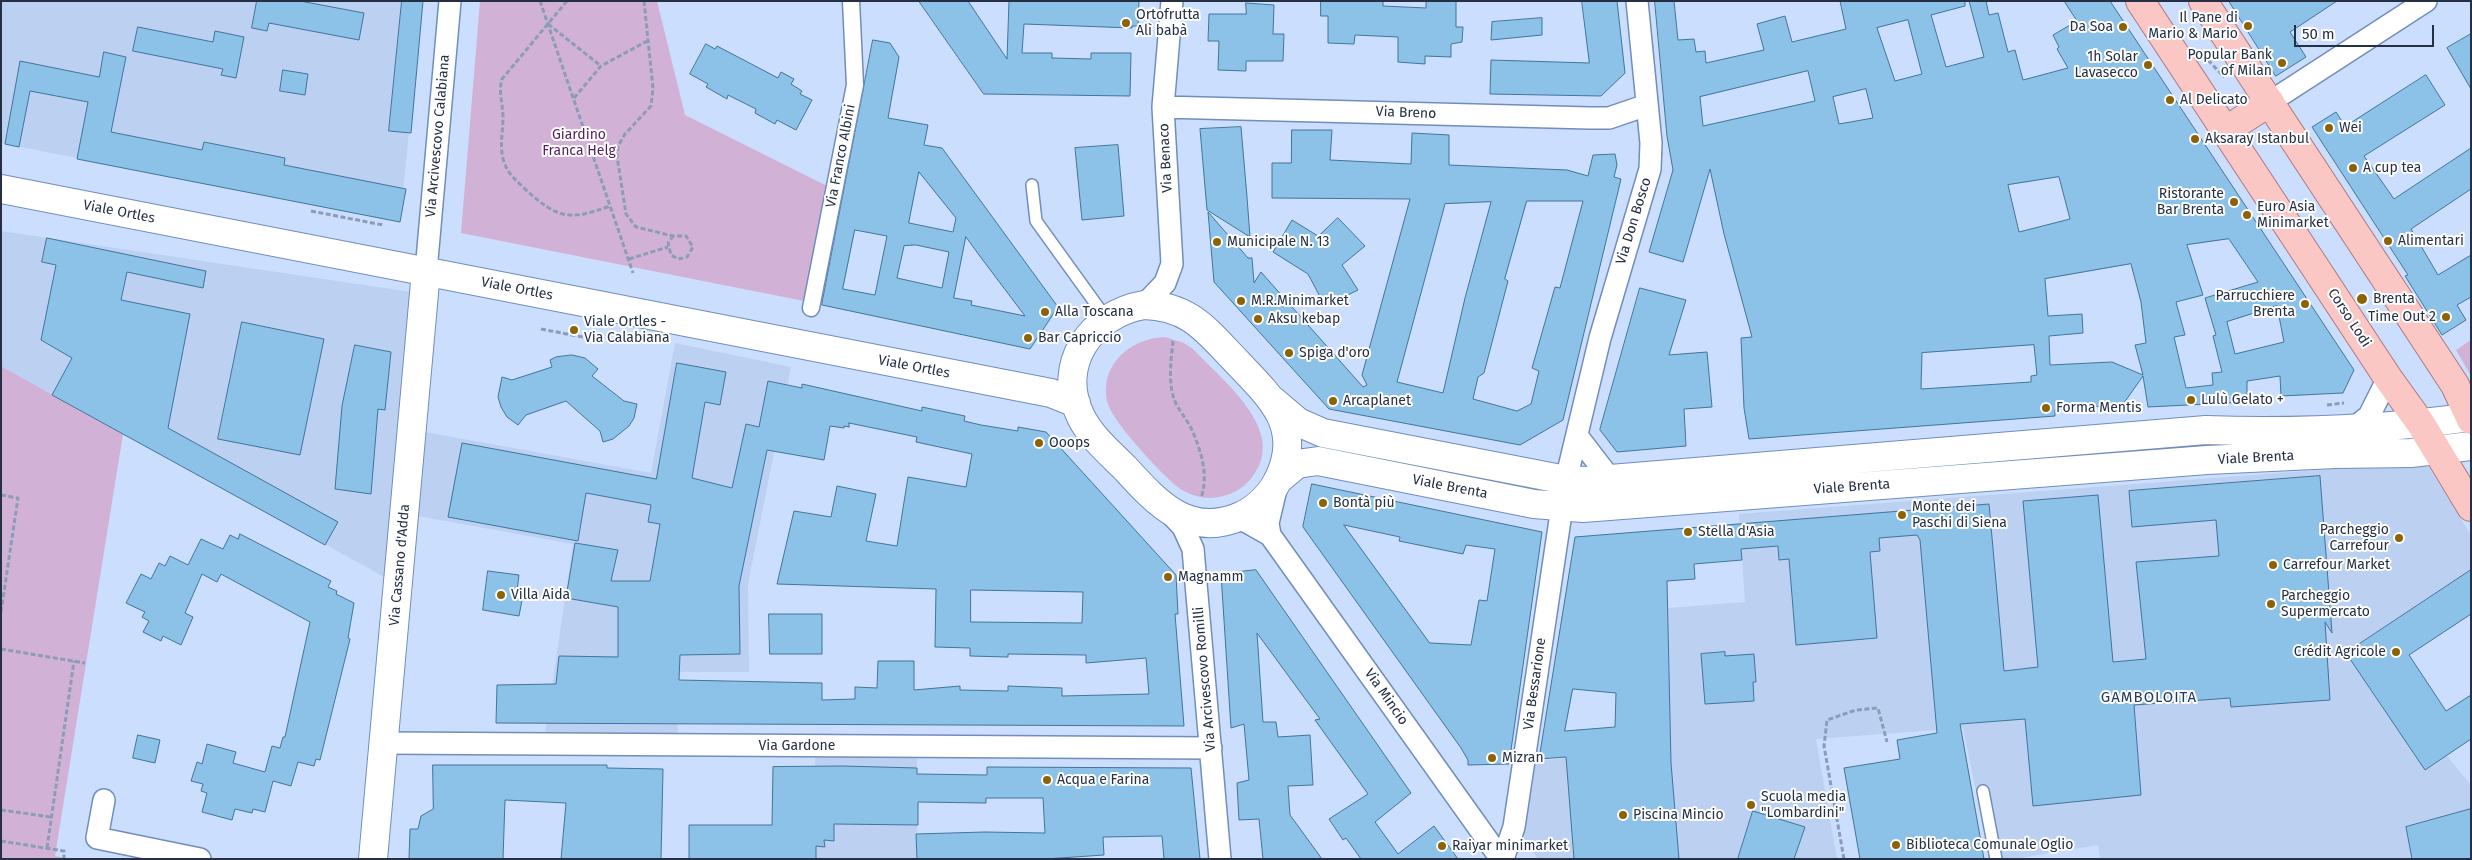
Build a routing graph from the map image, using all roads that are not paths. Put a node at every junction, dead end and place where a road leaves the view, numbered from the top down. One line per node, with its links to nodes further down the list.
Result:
1 (450, 1): 14 (street, Via Arcivescovo Calabiana)
2 (851, 1): 16 (street, Via Franco Albini)
3 (1172, 1): 10 (street, Via Benaco)
4 (1637, 1): 9 (street, Via Don Bosco)
5 (2140, 1): 11 (main road, Corso Lodi)
6 (2203, 1): 8 (main road)
7 (2426, 1): 8 (street)
8 (2270, 102): 11 (main road); 24 (main road)
9 (1647, 105): 10 (street, Via Breno); 26 (street, Via Don Bosco)
10 (1163, 107): 15 (street, Via Benaco)
11 (2225, 131): 19 (main road, Corso Lodi)
12 (1032, 185): 17 (lane)
13 (1, 188): 14 (street, Viale Ortles)
14 (426, 271): 20 (street, Viale Ortles); 37 (street, Via Cassano d'Adda)
15 (1144, 305): 17 (street); 21 (street)
16 (811, 308)
17 (1106, 318): 18 (street)
18 (1074, 366): 20 (street, Viale Ortles); 22 (street)
19 (2388, 378): 23 (street); 25 (main road, Corso Lodi)
20 (1032, 390): 22 (street, Viale Ortles)
21 (1272, 400): 29 (street); 30 (street, Viale Brenta)
22 (1076, 403): 34 (street)
23 (2350, 415): 25 (street, Viale Brenta); 31 (street, Viale Brenta)
24 (2470, 418): 25 (street, Viale Brenta)
25 (2421, 424): 28 (main road, Corso Lodi)
26 (1578, 437): 30 (street, Via Don Bosco); 31 (street)
27 (2471, 446): 28 (street, Viale Brenta)
28 (2436, 451): 32 (street, Viale Brenta); 33 (main road, Corso Lodi)
29 (1278, 480): 32 (street, Viale Brenta); 35 (street); 36 (street)
30 (1566, 480): 31 (street, Viale Brenta); 32 (street, Via Don Bosco)
31 (1611, 480)
32 (1561, 507): 44 (street, Via Bessarione)
33 (2471, 507)
34 (1165, 508): 35 (street); 38 (street, Via Arcivescovo Romilli)
35 (1234, 518): 36 (street, Via Mincio)
36 (1270, 535): 44 (street, Via Mincio)
37 (384, 742): 38 (street, Via Gardone); 42 (street, Via Cassano d'Adda)
38 (1211, 748): 43 (street, Via Arcivescovo Romilli)
39 (1982, 792): 45 (lane)
40 (104, 800): 41 (street)
41 (200, 859)
42 (374, 859)
43 (1220, 859)
44 (1502, 859)
45 (1996, 859)

